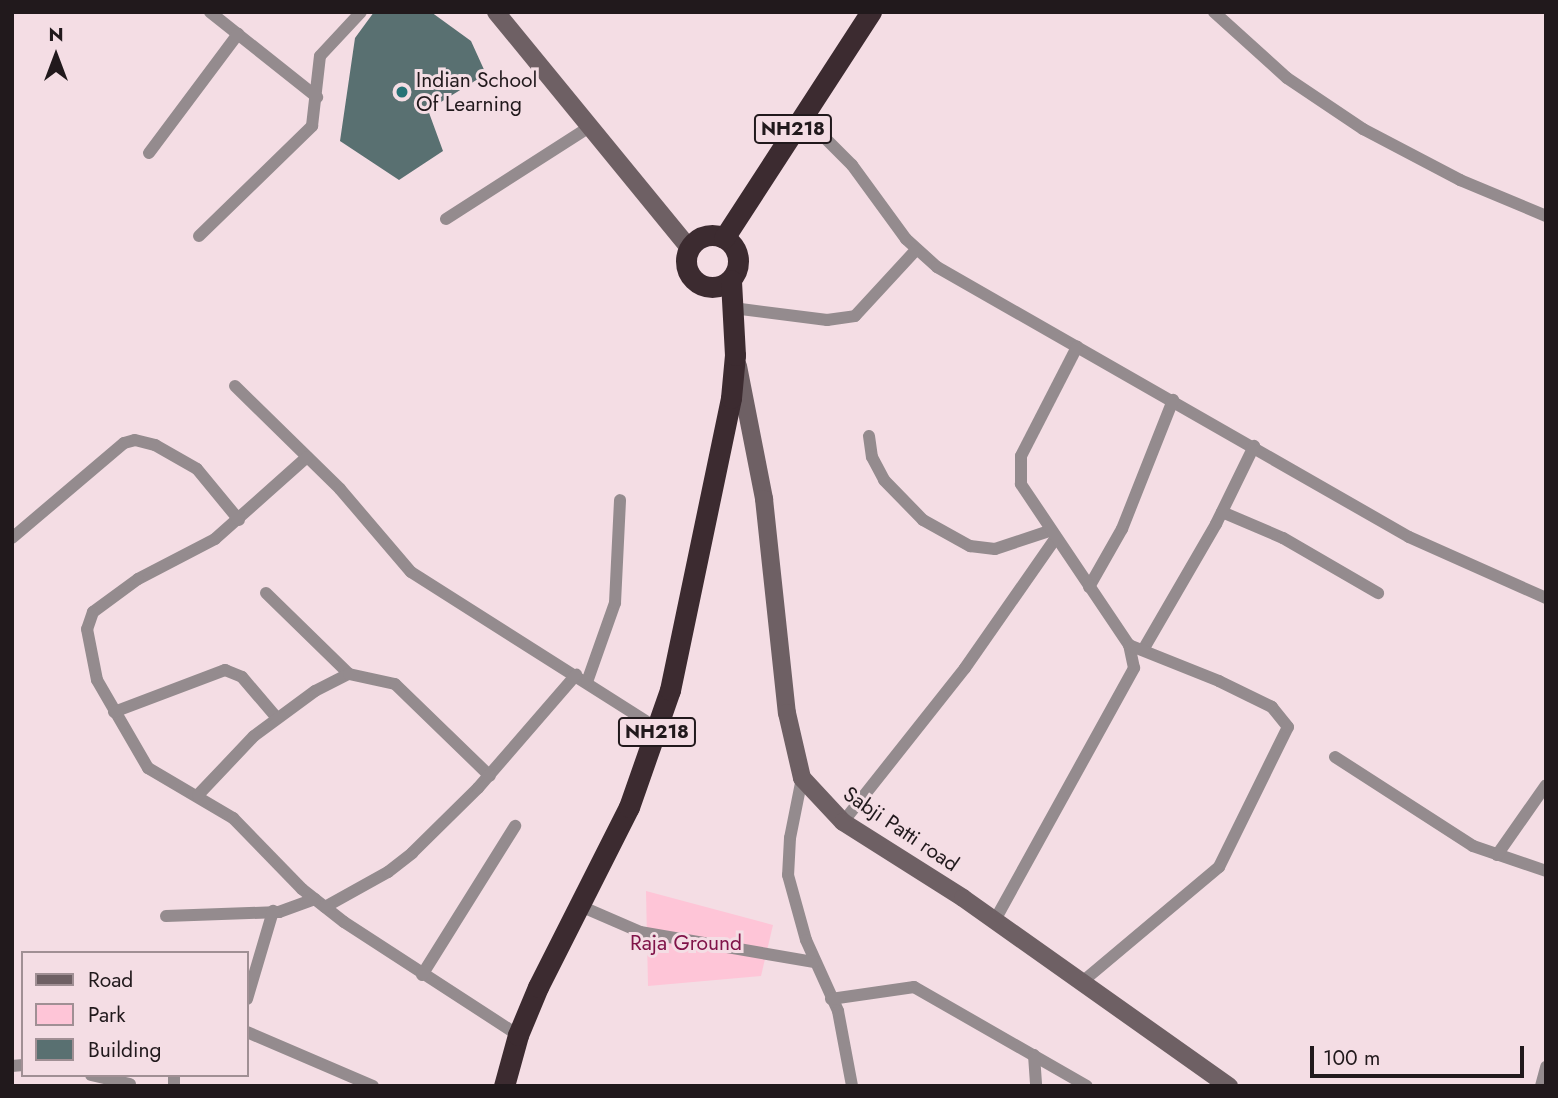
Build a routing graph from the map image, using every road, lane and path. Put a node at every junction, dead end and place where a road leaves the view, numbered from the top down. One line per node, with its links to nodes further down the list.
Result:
1 (210, 12): 7 (street)
2 (361, 12): 8 (street)
3 (496, 12): 10 (main road)
4 (888, 12): 6 (highway, NH218)
5 (1214, 12): 12 (street)
6 (869, 18): 9 (highway, NH218)
7 (238, 34): 8 (street); 11 (street)
8 (317, 97): 14 (street)
9 (802, 116): 15 (highway, NH218); 17 (street)
10 (591, 126): 13 (street); 16 (main road)
11 (149, 153)
12 (1546, 216)
13 (446, 219)
14 (199, 236)
15 (724, 238): 16 (highway); 18 (highway, NH218)
16 (690, 249): 18 (highway)
17 (916, 250): 19 (street); 20 (street)
18 (731, 280): 19 (highway, NH218)
19 (733, 309): 21 (highway, NH218)
20 (1077, 347): 23 (street); 30 (street)
21 (735, 355): 42 (highway, NH218); 45 (main road, Sabji Patti road)
22 (234, 386): 26 (street)
23 (1173, 400): 25 (street); 32 (street)
24 (869, 436): 30 (street)
25 (1254, 446): 28 (street); 35 (street)
26 (307, 457): 29 (street); 39 (street)
27 (620, 500): 39 (street)
28 (1222, 512): 34 (street); 37 (street)
29 (239, 520): 31 (street); 40 (street)
30 (1052, 535): 32 (street); 48 (street)
31 (12, 538)
32 (1089, 587): 36 (street)
33 (266, 593): 38 (street)
34 (1378, 593)
35 (1546, 598)
36 (1129, 645): 37 (street); 56 (street)
37 (1143, 650): 59 (street)
38 (349, 674): 41 (street); 44 (street)
39 (582, 679): 42 (street); 44 (street)
40 (114, 712): 41 (street); 47 (street)
41 (278, 719): 47 (street)
42 (658, 729): 53 (highway, NH218)
43 (1335, 757): 50 (street)
44 (490, 776): 52 (street)
45 (802, 778): 48 (main road, Sabji Patti road); 57 (street)
46 (1546, 785): 50 (street)
47 (198, 795): 52 (street)
48 (843, 822): 56 (main road, Sabji Patti road)
49 (515, 826): 58 (street)
50 (1497, 855): 51 (street)
51 (1546, 871)
52 (320, 903): 54 (street); 58 (street)
53 (578, 905): 57 (street); 63 (highway, NH218)
54 (273, 911): 55 (street); 60 (street)
55 (166, 916)
56 (995, 920): 59 (main road, Sabji Patti road)
57 (814, 962): 61 (street)
58 (422, 975): 63 (street)
59 (1082, 982): 73 (main road, Sabji Patti road)
60 (248, 996)
61 (831, 999): 64 (street); 70 (street)
62 (248, 1032): 68 (street)
63 (518, 1035): 69 (highway, NH218)
64 (1034, 1055): 71 (street); 72 (street)
65 (1546, 1067): 74 (street)
66 (102, 1077): 67 (street)
67 (130, 1082)
68 (373, 1086)
69 (504, 1086)
70 (852, 1086)
71 (1036, 1086)
72 (1087, 1086)
73 (1228, 1086)
74 (1541, 1086)

